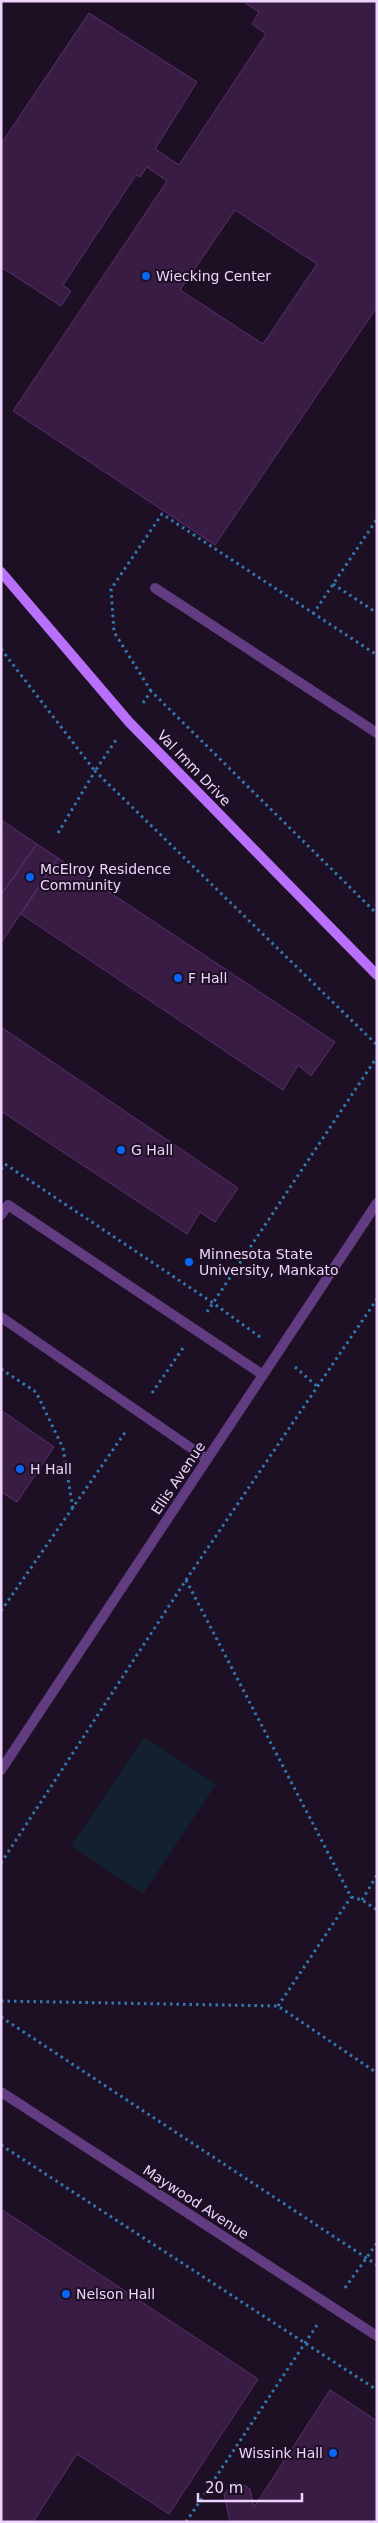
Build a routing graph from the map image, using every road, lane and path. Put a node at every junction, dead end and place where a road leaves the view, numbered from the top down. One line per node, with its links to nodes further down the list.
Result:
1 (377, 518): 3 (path)
2 (1, 572): 9 (street, Val Imm Drive)
3 (333, 584): 5 (path); 6 (path)
4 (155, 588): 7 (street)
5 (377, 613)
6 (313, 614)
7 (377, 733)
8 (58, 833): 10 (path)
9 (377, 975)
10 (377, 1045)
11 (1, 1169): 16 (path)
12 (377, 1203): 16 (street, Ellis Avenue)
13 (1, 1215): 18 (street)
14 (377, 1299): 19 (path)
15 (1, 1317): 20 (street)
16 (278, 1351): 18 (street, Ellis Avenue); 19 (path)
17 (1, 1369): 21 (path)
18 (263, 1375): 20 (street, Ellis Avenue)
19 (318, 1387): 22 (path)
20 (207, 1459): 23 (street, Ellis Avenue)
21 (73, 1509)
22 (186, 1580): 24 (path); 26 (path)
23 (1, 1770)
24 (1, 1863)
25 (377, 1876): 27 (path)
26 (351, 1896): 27 (path); 30 (path)
27 (362, 1900): 28 (path)
28 (377, 1910)
29 (1, 2001): 30 (path)
30 (278, 2006): 32 (path)
31 (1, 2017): 36 (path)
32 (377, 2073)
33 (1, 2092): 38 (street, Maywood Avenue)
34 (1, 2145): 40 (path)
35 (377, 2243): 36 (path)
36 (367, 2258): 37 (path); 38 (path)
37 (377, 2265)
38 (331, 2306): 39 (street, Maywood Avenue); 40 (path)
39 (377, 2336)
40 (305, 2343): 41 (path); 42 (path)
41 (377, 2390)
42 (186, 2522)

